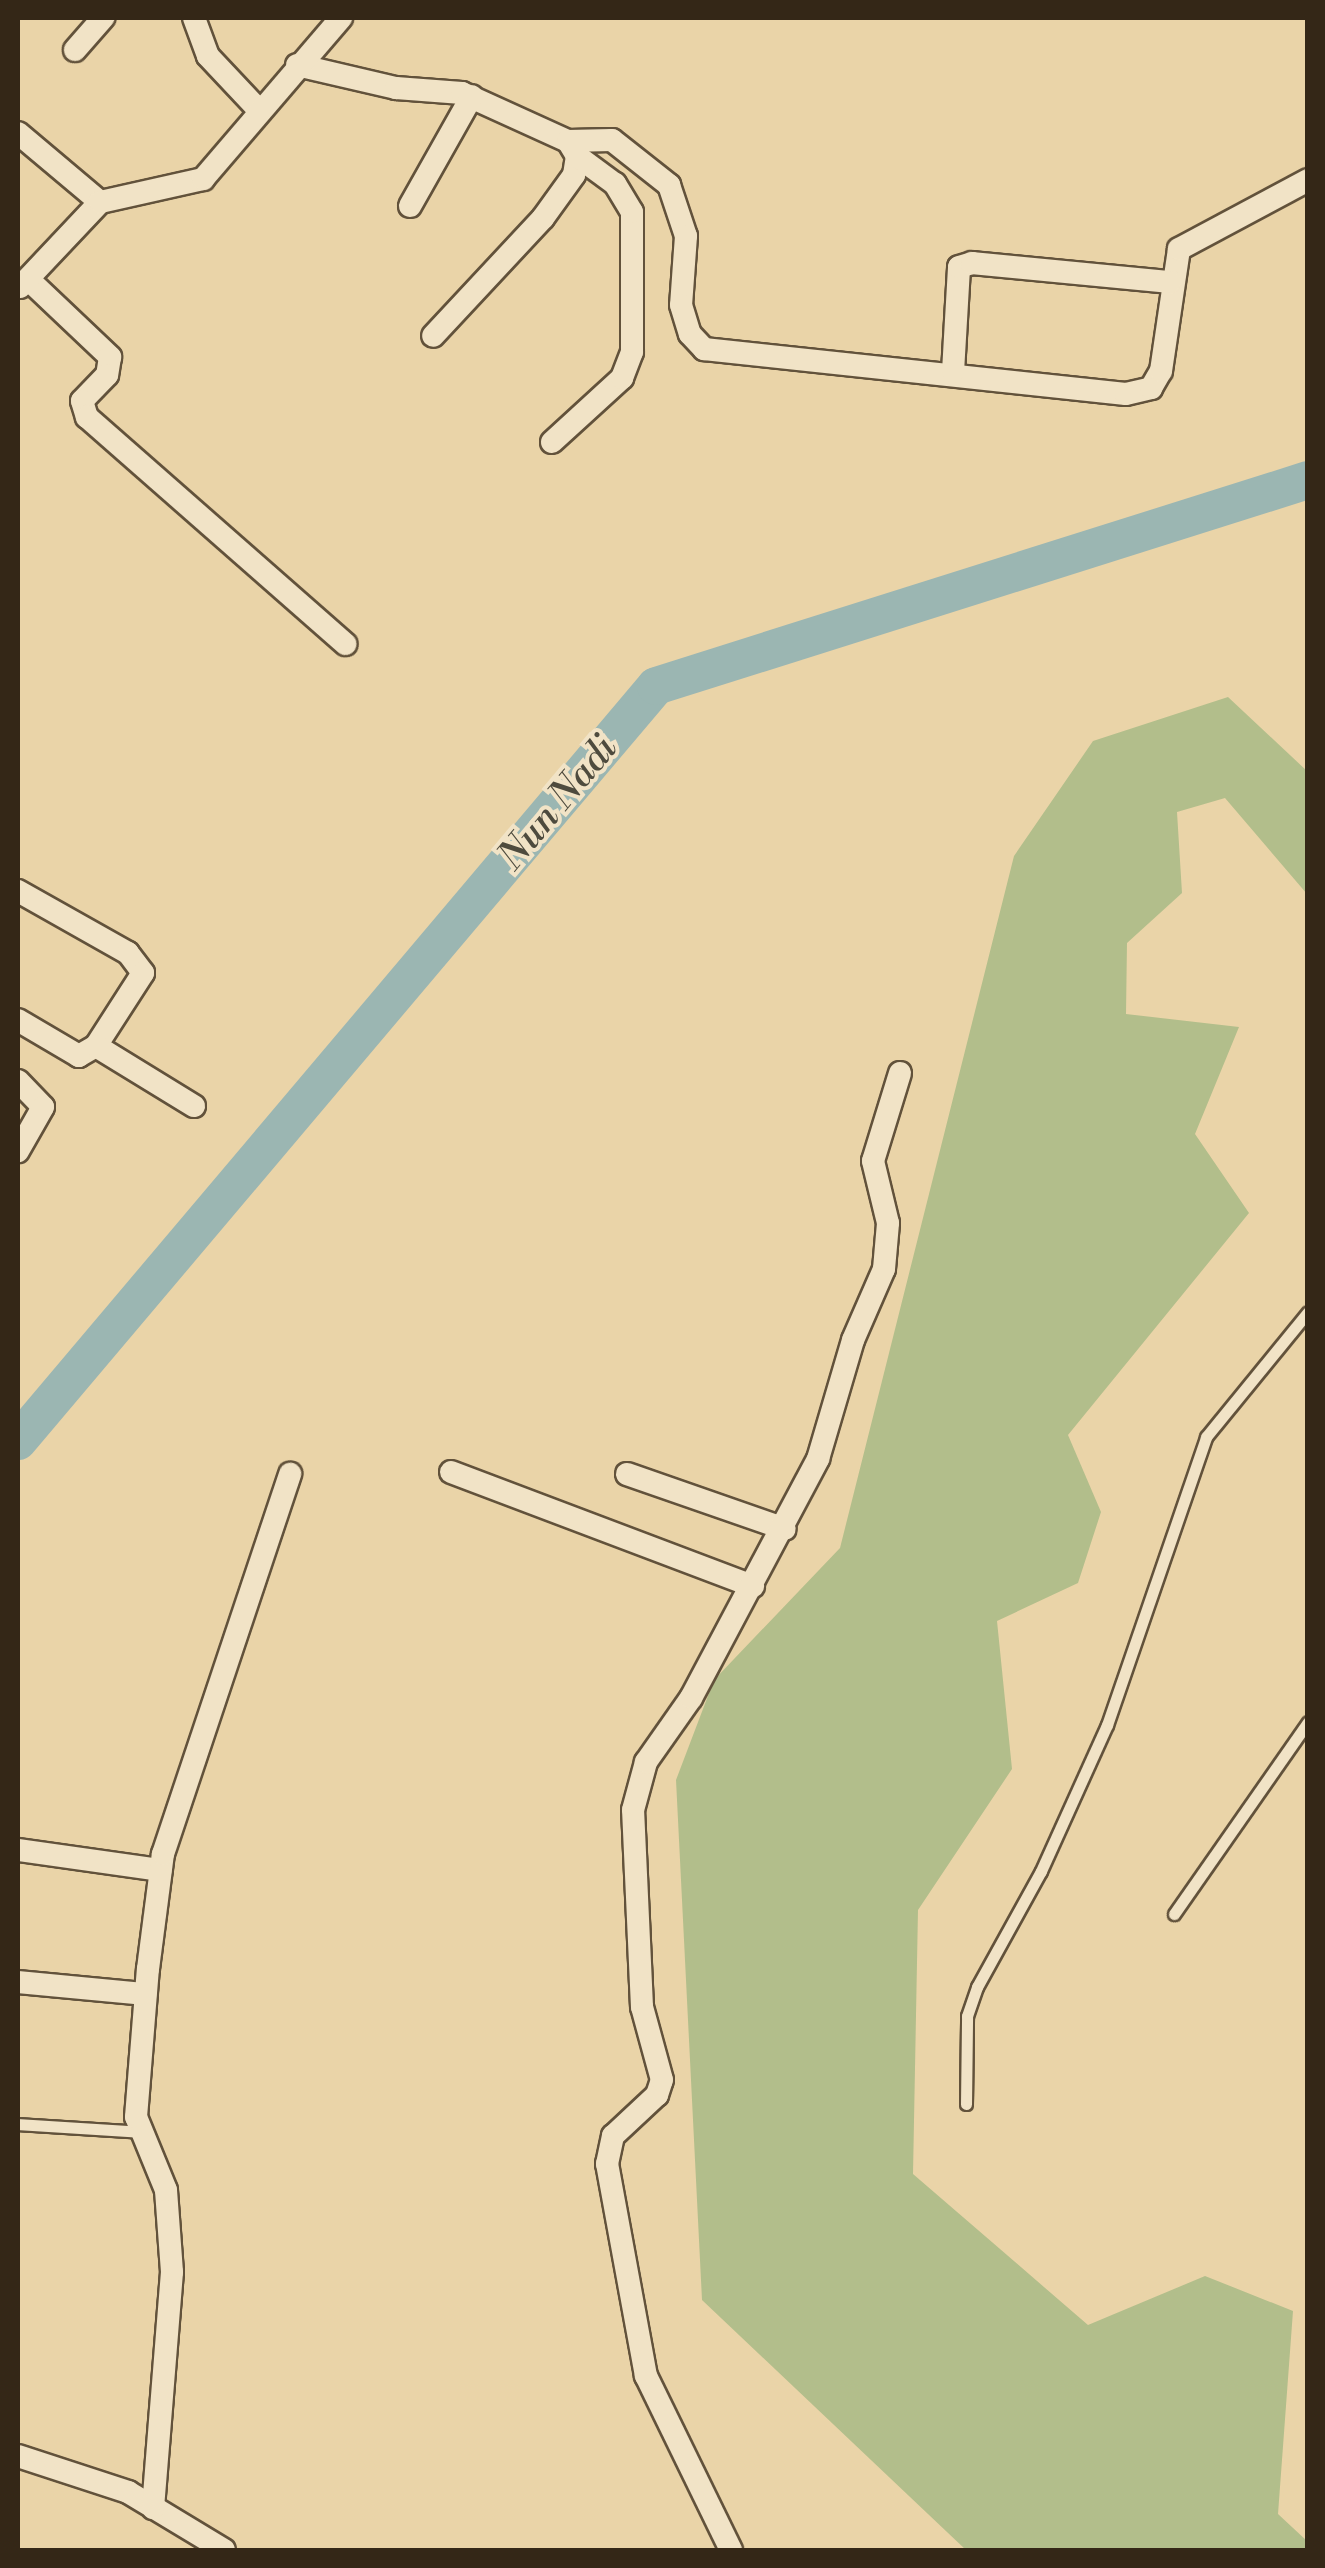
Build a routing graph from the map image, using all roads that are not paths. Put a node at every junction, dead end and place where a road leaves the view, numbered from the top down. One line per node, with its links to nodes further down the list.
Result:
1 (103, 18): 4 (street)
2 (194, 18): 7 (street)
3 (341, 18): 5 (street)
4 (76, 50)
5 (296, 65): 6 (street); 7 (street)
6 (472, 96): 9 (street); 12 (street)
7 (257, 108): 11 (street)
8 (18, 133): 11 (street)
9 (573, 148): 15 (street); 16 (street); 17 (street)
10 (1308, 180): 13 (street)
11 (100, 202): 14 (street)
12 (410, 206)
13 (1170, 282): 16 (street); 16 (street)
14 (23, 285): 18 (street)
15 (433, 336)
16 (953, 372)
17 (552, 442)
18 (344, 644)
19 (18, 891): 21 (street)
20 (18, 1020): 21 (street)
21 (96, 1046): 24 (street)
22 (900, 1072): 30 (street)
23 (18, 1081): 25 (street)
24 (194, 1106)
25 (18, 1151)
26 (1308, 1312): 38 (lane)
27 (451, 1472): 31 (street)
28 (290, 1474): 34 (street)
29 (626, 1474): 30 (street)
30 (785, 1529): 31 (street)
31 (753, 1586): 44 (street)
32 (1308, 1722): 35 (lane)
33 (18, 1850): 34 (street)
34 (161, 1870): 37 (street)
35 (1174, 1914)
36 (18, 1982): 37 (street)
37 (145, 1994): 40 (street)
38 (966, 2104)
39 (18, 2124): 40 (lane)
40 (142, 2132): 42 (street)
41 (18, 2456): 42 (street)
42 (153, 2508): 43 (street)
43 (224, 2550)
44 (731, 2550)

